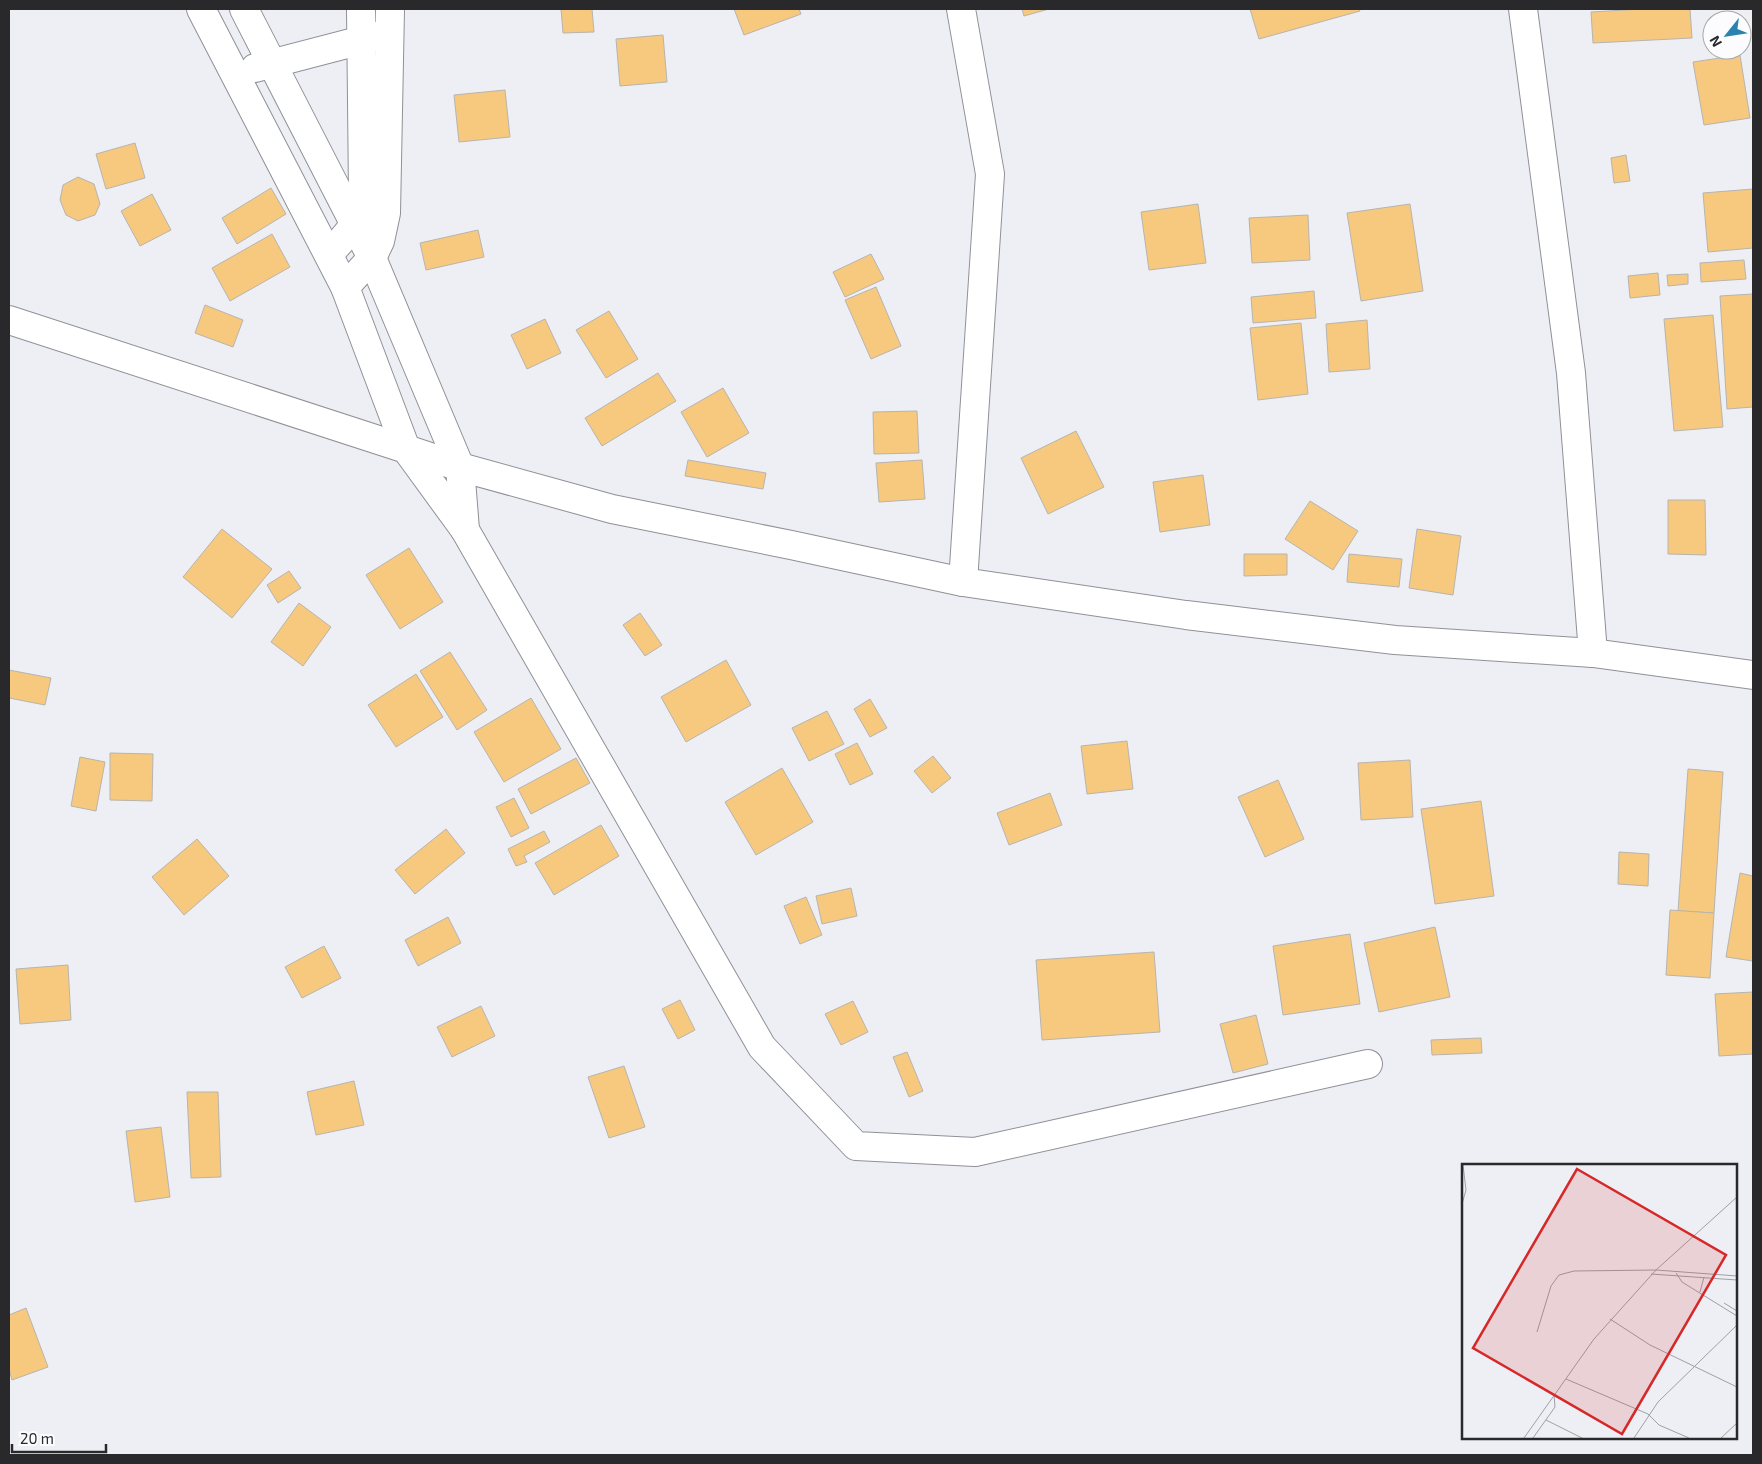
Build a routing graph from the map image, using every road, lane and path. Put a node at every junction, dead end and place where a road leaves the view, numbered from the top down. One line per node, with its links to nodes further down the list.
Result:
1 (201, 9): 9 (main road)
2 (244, 9): 8 (main road)
3 (360, 9): 7 (main road)
4 (960, 9): 18 (main road)
5 (1523, 9): 19 (main road)
6 (389, 21): 7 (main road); 12 (main road)
7 (360, 41): 8 (main road); 10 (main road)
8 (272, 62): 9 (main road); 10 (main road)
9 (235, 74): 11 (main road)
10 (355, 225): 11 (main road); 12 (main road)
11 (329, 254): 13 (main road)
12 (372, 258): 13 (main road); 16 (main road)
13 (345, 287): 15 (main road)
14 (9, 320): 15 (main road)
15 (406, 448): 16 (main road); 17 (main road)
16 (460, 467): 17 (main road); 18 (main road)
17 (465, 530): 21 (main road)
18 (963, 582): 19 (main road)
19 (1593, 653): 20 (main road)
20 (1753, 675)
21 (1368, 1064)

